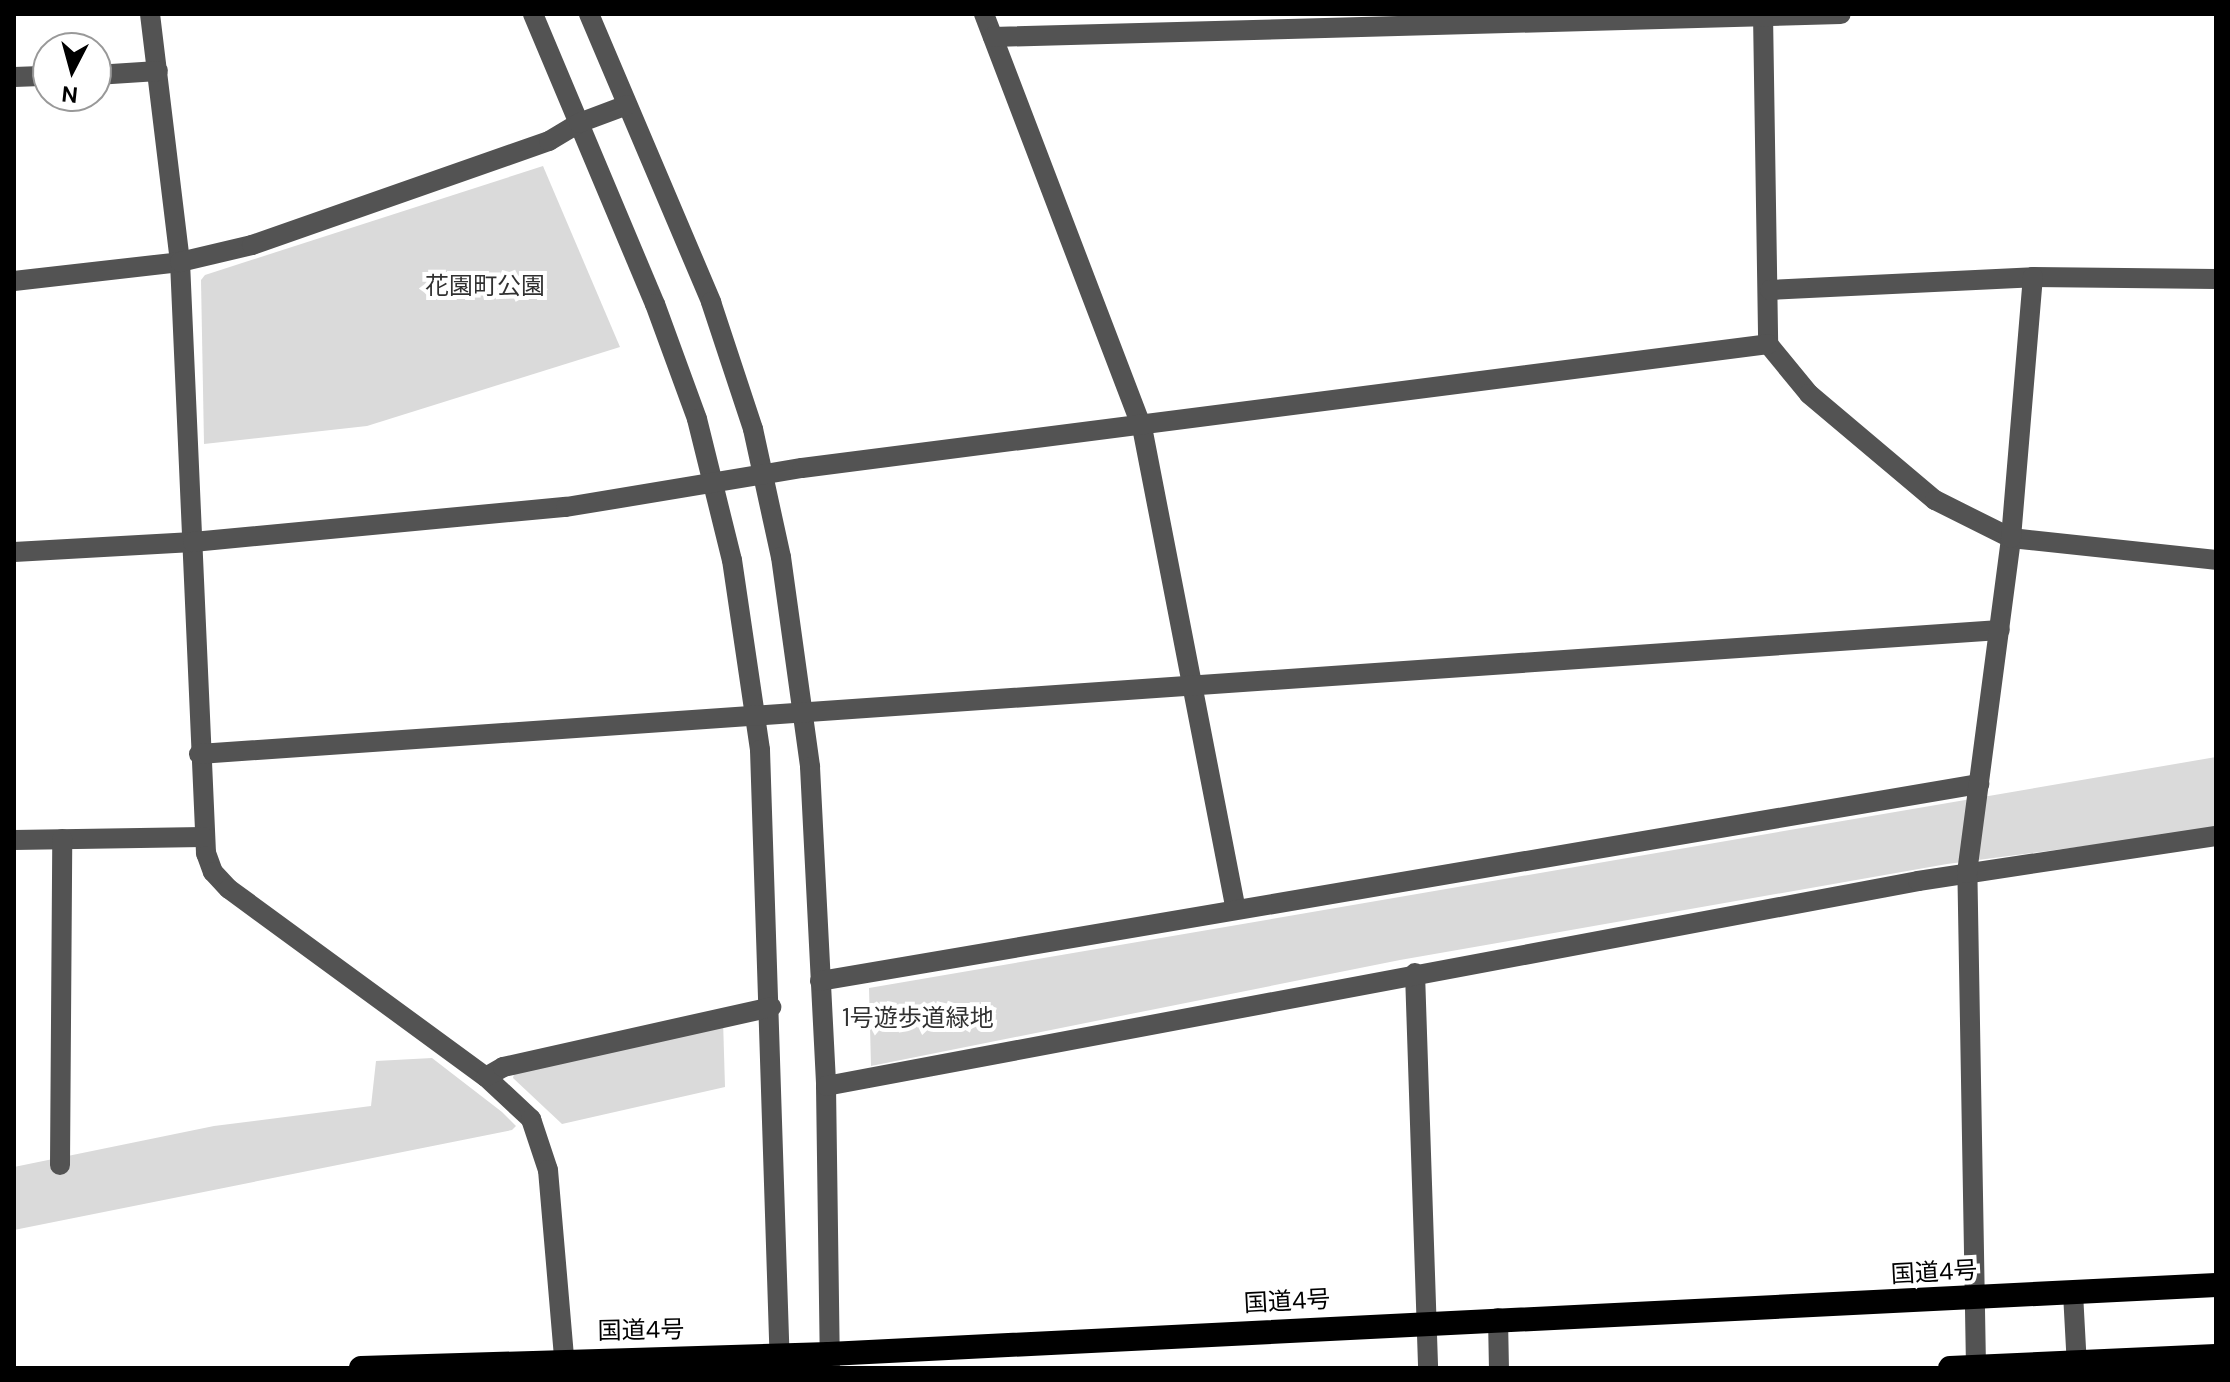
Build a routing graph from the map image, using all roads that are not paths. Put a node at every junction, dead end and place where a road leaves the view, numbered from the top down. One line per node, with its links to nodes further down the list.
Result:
1 (150, 14): 8 (street)
2 (533, 14): 11 (street)
3 (589, 14): 10 (street)
4 (984, 14): 7 (street)
5 (1841, 14): 6 (street)
6 (1763, 15): 7 (street); 16 (street)
7 (993, 37): 18 (street)
8 (158, 71): 9 (street); 12 (street)
9 (112, 74)
10 (627, 105): 11 (street); 19 (street)
11 (579, 123): 12 (street); 20 (street)
12 (180, 262): 15 (street); 22 (street)
13 (2033, 277): 14 (street); 16 (street); 21 (street)
14 (2216, 279)
15 (14, 281)
16 (1770, 290): 17 (street)
17 (1768, 344): 18 (street); 21 (street)
18 (1142, 427): 19 (street); 26 (street)
19 (763, 474): 20 (street); 27 (street)
20 (714, 482): 22 (street); 28 (street)
21 (2011, 538): 24 (street); 25 (street)
22 (193, 542): 23 (street); 29 (street)
23 (14, 552)
24 (2216, 560)
25 (2000, 630): 26 (street); 30 (street)
26 (1193, 686): 27 (street); 36 (street)
27 (806, 712): 28 (street); 38 (street)
28 (756, 718): 29 (street); 39 (street)
29 (199, 754): 32 (street)
30 (1979, 784): 35 (street); 36 (street)
31 (2216, 836): 35 (street)
32 (203, 837): 33 (street); 40 (street)
33 (62, 839): 34 (street); 42 (street)
34 (14, 840)
35 (1967, 873): 37 (street); 45 (street)
36 (1236, 909): 38 (street)
37 (1415, 973): 41 (street); 47 (street)
38 (820, 981): 41 (street)
39 (771, 1007): 40 (street); 50 (street)
40 (486, 1077): 51 (street)
41 (826, 1086): 49 (street)
42 (60, 1165)
43 (2216, 1285): 44 (highway, 国道4号)
44 (2073, 1293): 45 (highway, 国道4号); 52 (street)
45 (1974, 1298): 46 (highway, 国道4号); 53 (street)
46 (1498, 1318): 47 (highway, 国道4号); 56 (street)
47 (1427, 1321): 49 (highway, 国道4号); 55 (street)
48 (2216, 1356): 52 (highway)
49 (830, 1361): 50 (highway, 国道4号)
50 (780, 1362): 51 (highway, 国道4号)
51 (565, 1364): 54 (highway, 国道4号)
52 (2077, 1365): 53 (highway)
53 (1976, 1367): 57 (highway)
54 (361, 1368)
55 (1428, 1368)
56 (1499, 1368)
57 (1950, 1368)

